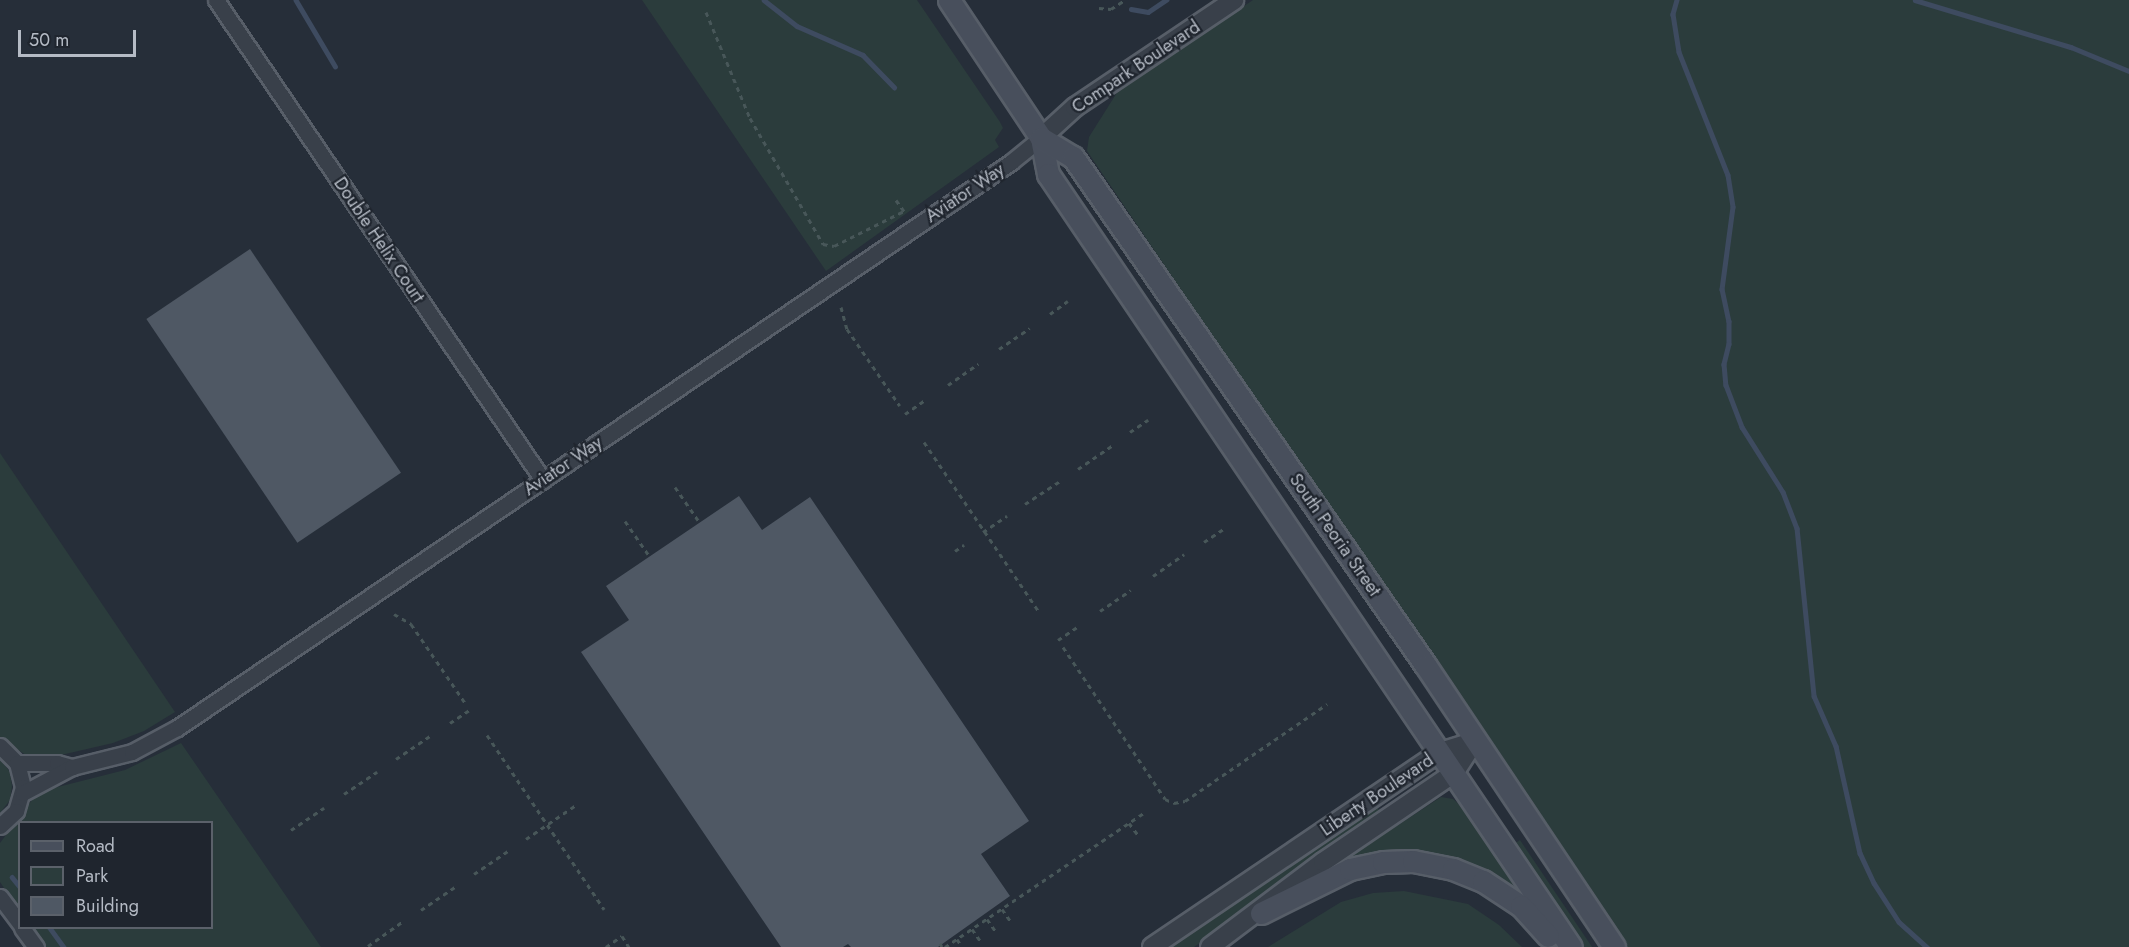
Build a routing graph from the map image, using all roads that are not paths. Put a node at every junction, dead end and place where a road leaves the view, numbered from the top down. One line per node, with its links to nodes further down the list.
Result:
1 (216, 0): 5 (street, Double Helix Court)
2 (949, 0): 4 (main road, South Peoria Street)
3 (1234, 0): 4 (street, Compark Boulevard)
4 (1041, 138): 5 (street, Aviator Way); 6 (main road, South Peoria Street); 8 (main road, South Peoria Street)
5 (543, 480): 10 (street, Aviator Way)
6 (1475, 741): 8 (street, Liberty Boulevard); 11 (street, Liberty Boulevard); 23 (main road, South Peoria Street)
7 (0, 746): 9 (street)
8 (1440, 752): 11 (main road, South Peoria Street); 19 (street, Liberty Boulevard)
9 (17, 763): 10 (street, Aviator Way); 12 (street)
10 (72, 767): 12 (street, Aviator Way)
11 (1454, 773): 15 (street, Liberty Boulevard); 22 (main road, South Peoria Street)
12 (23, 793): 13 (street)
13 (0, 826)
14 (0, 897): 16 (street)
15 (1260, 913): 20 (street, Liberty Boulevard); 21 (main road)
16 (18, 922)
17 (23, 929): 18 (street)
18 (36, 947)
19 (1152, 947)
20 (1210, 947)
21 (1556, 947)
22 (1571, 947)
23 (1614, 947)

